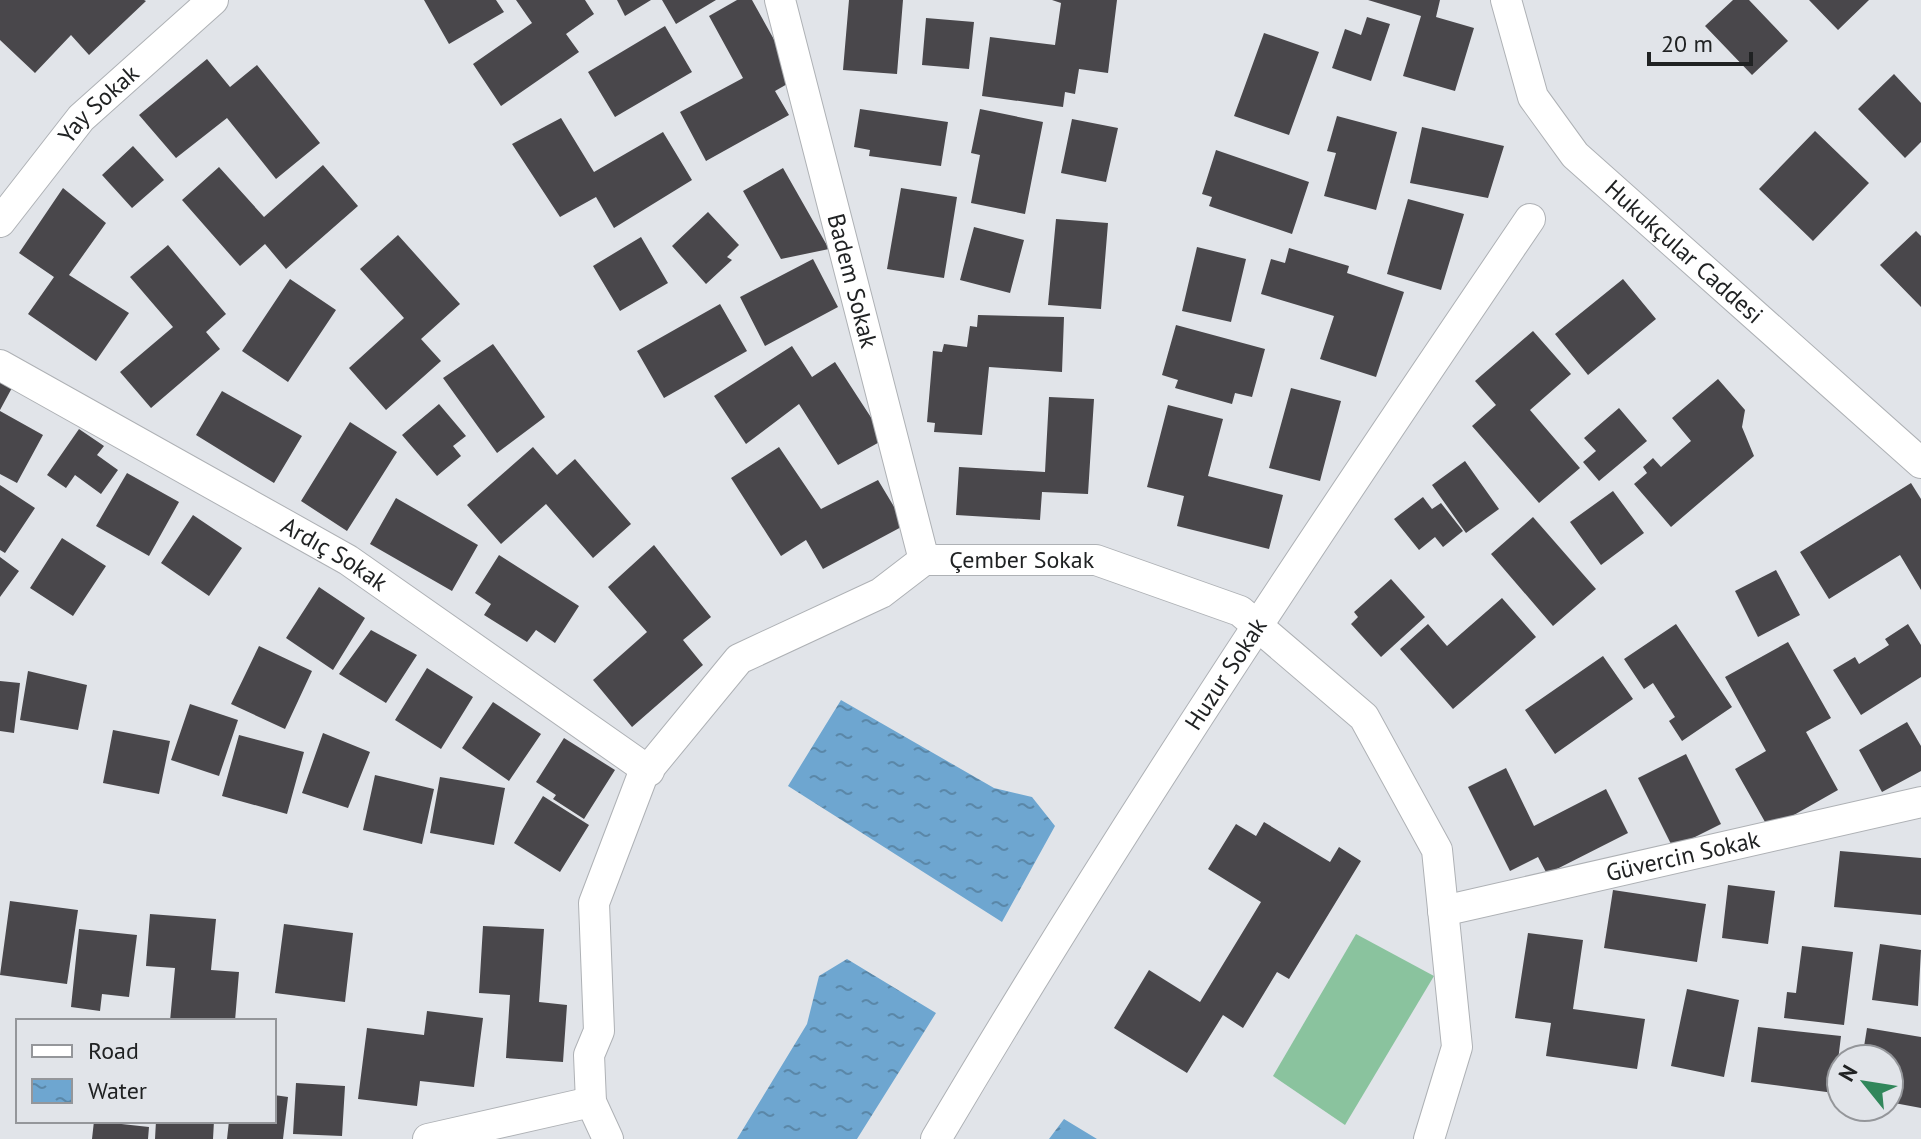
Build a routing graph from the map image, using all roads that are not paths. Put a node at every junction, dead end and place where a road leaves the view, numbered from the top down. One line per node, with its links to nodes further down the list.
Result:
1 (213, 0): 5 (street, Yay Sokak)
2 (780, 0): 8 (street, Badem Sokak)
3 (1506, 0): 7 (street, Hukukçular Caddesi)
4 (1530, 219): 9 (street, Huzur Sokak)
5 (0, 222)
6 (0, 365): 10 (street, Ardıç Sokak)
7 (1921, 463)
8 (924, 560): 9 (street, Çember Sokak); 10 (street, Çember Sokak)
9 (1257, 623): 12 (street, Çember Sokak); 16 (street, Huzur Sokak)
10 (649, 771): 13 (street, Çember Sokak)
11 (1921, 802): 12 (street, Güvercin Sokak)
12 (1443, 911): 17 (street, Çember Sokak)
13 (591, 1102): 14 (street); 15 (street, Çember Sokak)
14 (428, 1139)
15 (608, 1139)
16 (936, 1139)
17 (1429, 1139)

